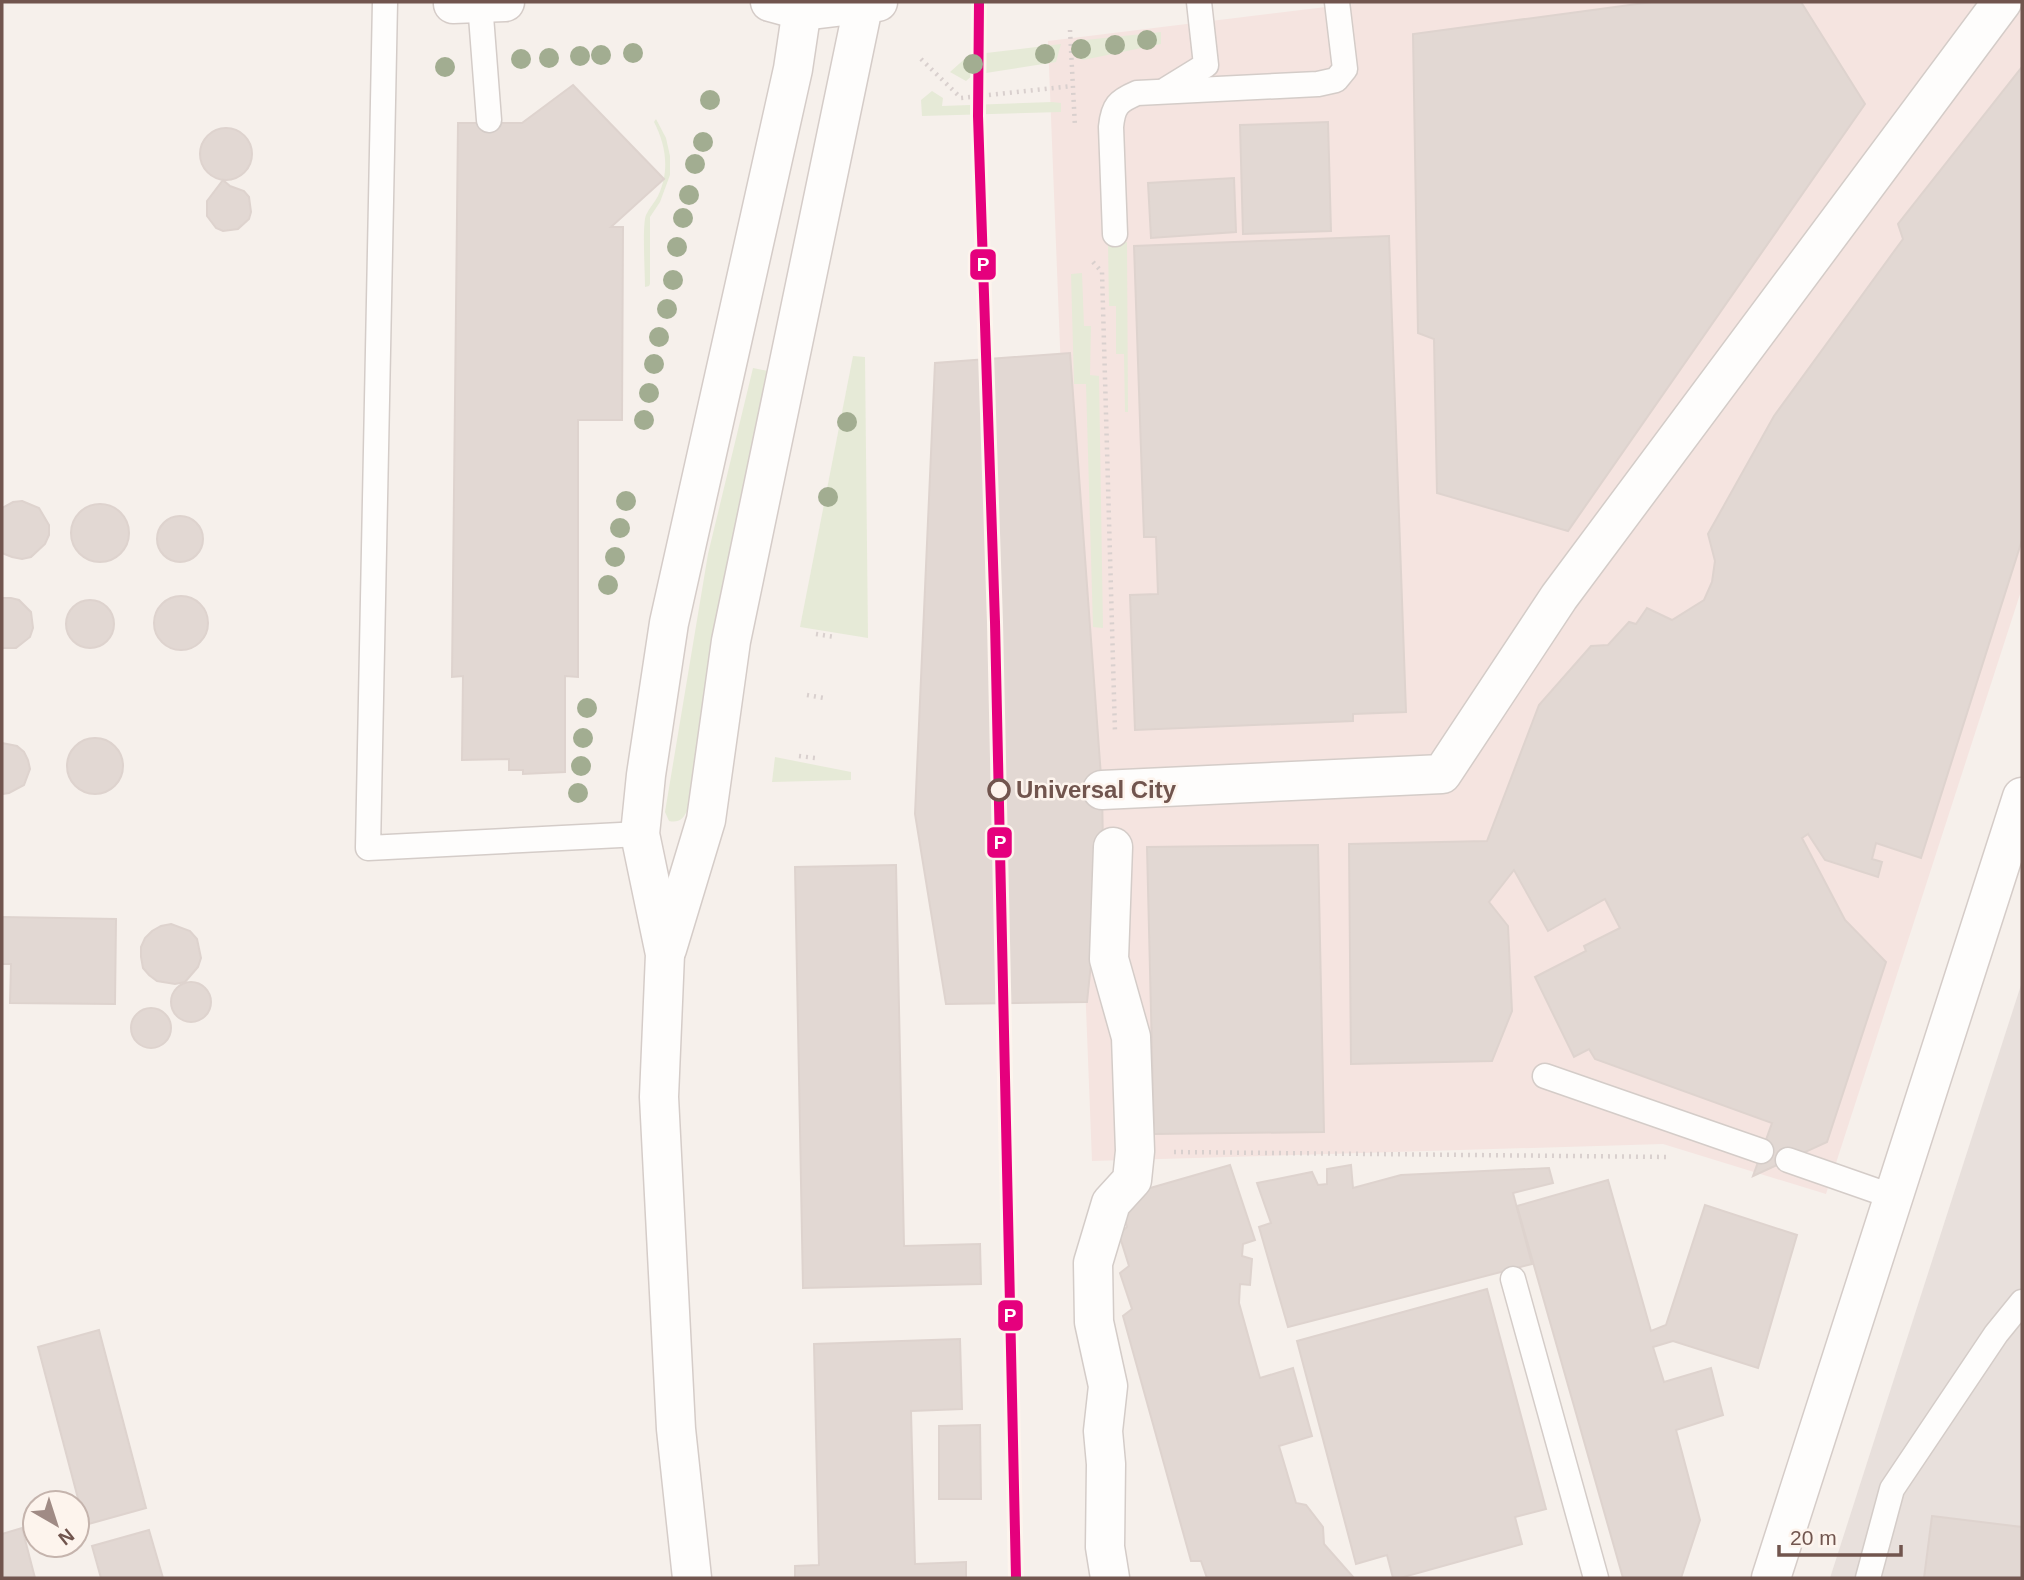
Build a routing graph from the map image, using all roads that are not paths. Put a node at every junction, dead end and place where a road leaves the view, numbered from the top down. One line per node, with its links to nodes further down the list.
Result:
1 (386, 2): 14 (lane)
2 (505, 2): 7 (street)
3 (869, 2): 8 (street); 16 (street)
4 (1199, 2): 9 (lane)
5 (1337, 2): 9 (lane)
6 (2002, 2): 12 (street)
7 (467, 3): 10 (lane)
8 (792, 5): 14 (street)
9 (1163, 91): 11 (lane)
10 (489, 120)
11 (1115, 234)
12 (1102, 790)
13 (2022, 797): 20 (street)
14 (640, 834): 16 (street)
15 (1113, 847): 24 (street)
16 (665, 954): 23 (street)
17 (1545, 1076): 18 (lane)
18 (1761, 1151)
19 (1788, 1160): 20 (lane)
20 (1894, 1197): 26 (street)
21 (1513, 1279): 25 (lane)
22 (2022, 1302): 27 (lane)
23 (692, 1578)
24 (1111, 1578)
25 (1596, 1578)
26 (1771, 1578)
27 (1868, 1578)

